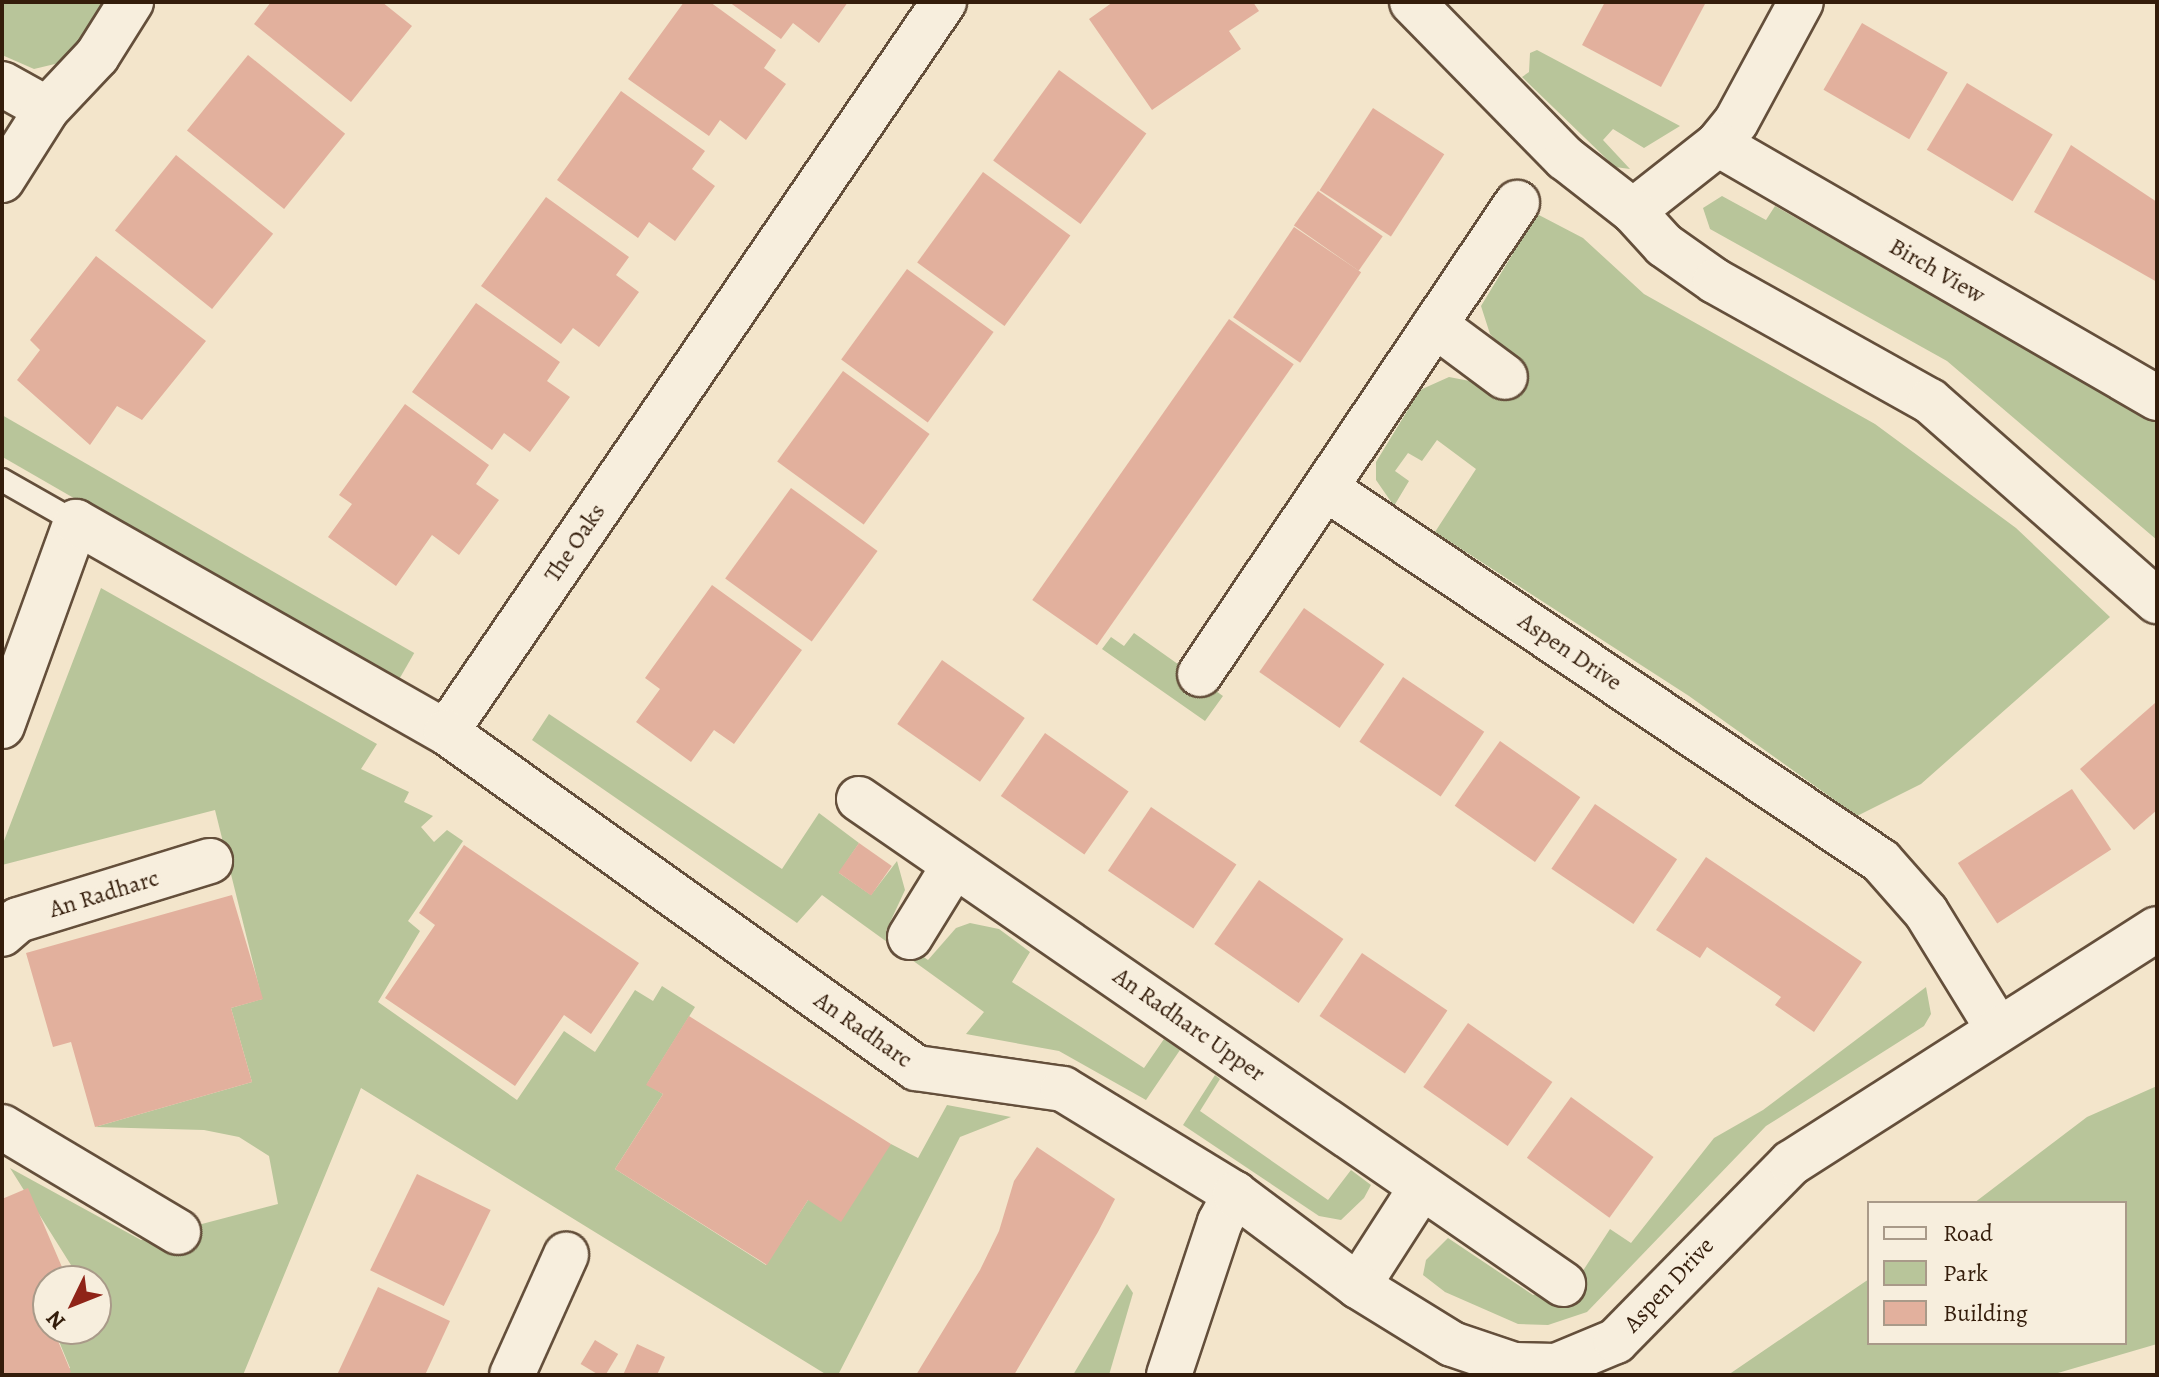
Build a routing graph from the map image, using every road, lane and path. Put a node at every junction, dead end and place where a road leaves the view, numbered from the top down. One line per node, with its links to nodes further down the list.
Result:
1 (131, 2): 6 (street)
2 (944, 2): 20 (street, The Oaks)
3 (1412, 2): 10 (street)
4 (1801, 2): 7 (street)
5 (2, 84): 6 (street)
6 (47, 109): 8 (street)
7 (1718, 144): 10 (street); 13 (street, Birch View)
8 (2, 180)
9 (1517, 203): 11 (street)
10 (1633, 211): 17 (street)
11 (1435, 325): 12 (street); 15 (street)
12 (1505, 377)
13 (2157, 398)
14 (2, 480): 16 (lane)
15 (1327, 489): 18 (street); 27 (street, Aspen Drive)
16 (76, 522): 19 (street); 20 (street)
17 (2157, 601)
18 (1200, 674)
19 (2, 726)
20 (446, 732): 30 (street, An Radharc)
21 (859, 799): 23 (street, An Radharc Upper)
22 (210, 861): 25 (street, An Radharc)
23 (953, 867): 26 (street); 29 (street, An Radharc Upper)
24 (2157, 929): 27 (street, Aspen Drive)
25 (2, 934)
26 (910, 937)
27 (1998, 1029): 34 (street, Aspen Drive)
28 (2, 1127): 31 (street)
29 (1421, 1188): 33 (street, An Radharc Upper); 34 (street)
30 (1235, 1194): 34 (street, Aspen Drive); 36 (street)
31 (178, 1232)
32 (566, 1255): 35 (street)
33 (1563, 1284)
34 (1358, 1286)
35 (512, 1375)
36 (1169, 1375)

